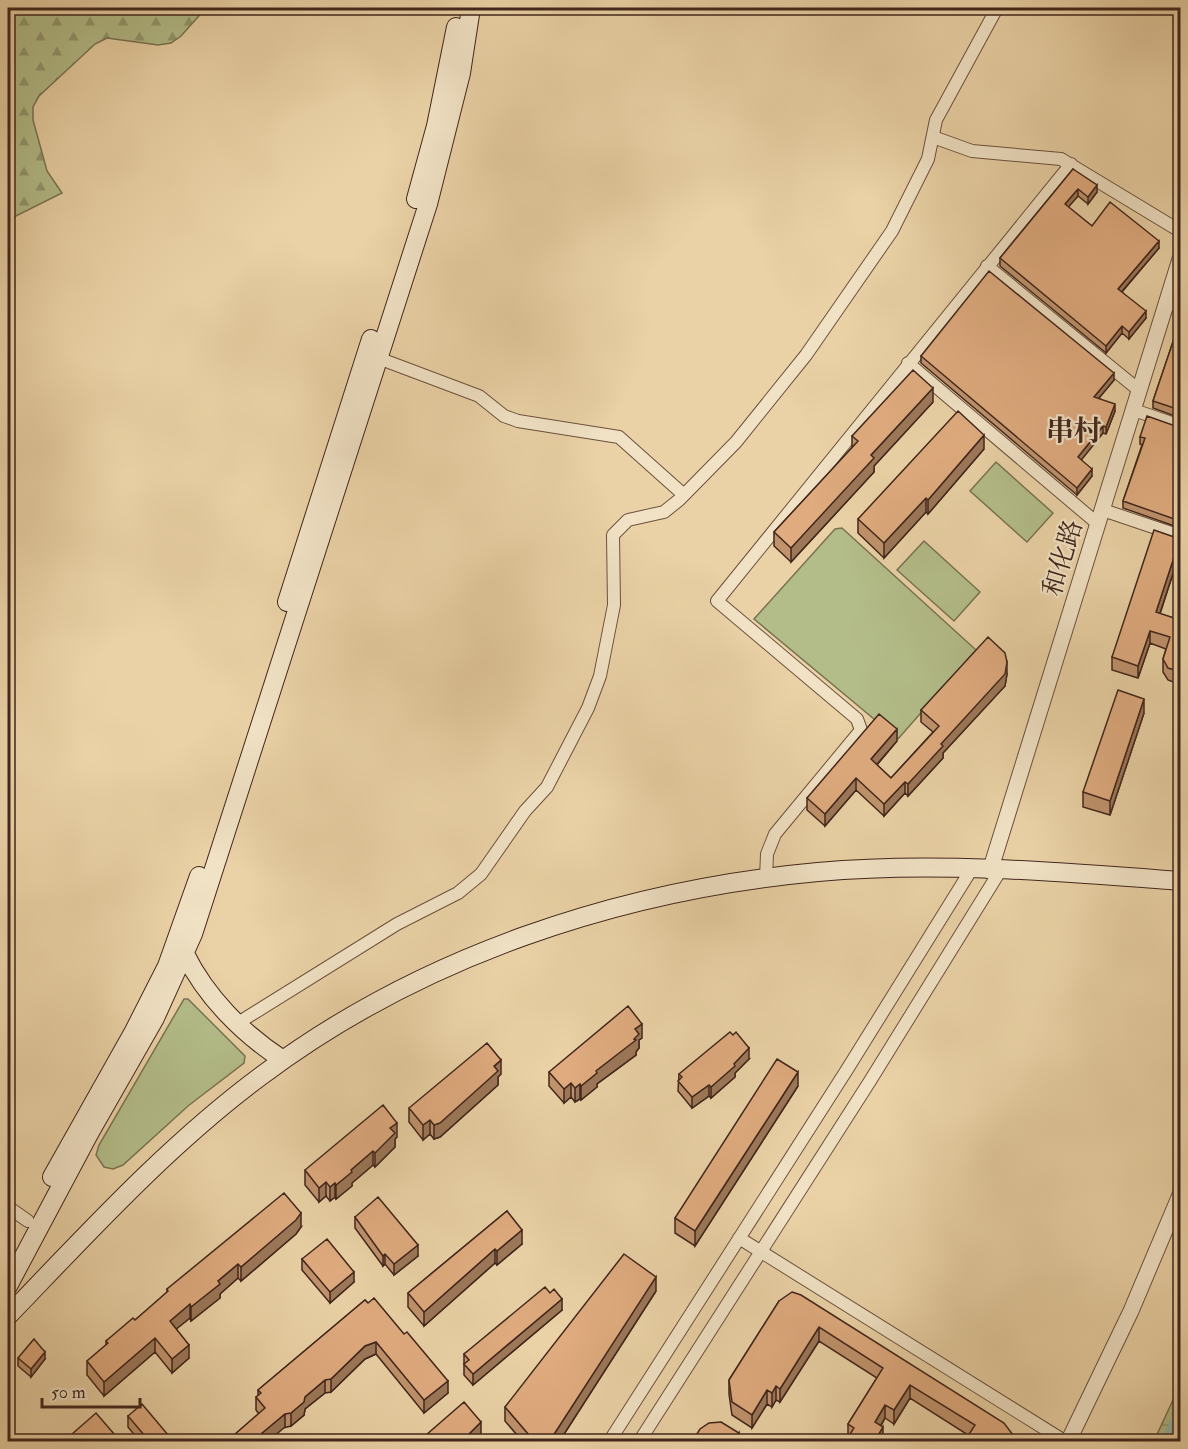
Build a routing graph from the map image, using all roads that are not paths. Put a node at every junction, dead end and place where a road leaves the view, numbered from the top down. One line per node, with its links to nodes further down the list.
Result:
1 (459, 8): 27 (main road)
2 (471, 8): 10 (main road)
3 (997, 8): 4 (street)
4 (933, 136): 5 (street); 15 (street)
5 (1071, 164): 6 (street); 8 (street)
6 (1180, 231)
7 (1180, 259): 9 (street, 和化路)
8 (987, 266): 11 (street); 12 (street)
9 (1174, 304): 12 (street, 和化路)
10 (378, 358): 15 (street); 22 (main road)
11 (908, 363): 16 (street); 20 (street)
12 (1140, 391): 13 (street, 和化路)
13 (1134, 410): 14 (street); 16 (street, 和化路)
14 (1180, 426)
15 (684, 495): 23 (street)
16 (1101, 517): 17 (street); 19 (street, 和化路)
17 (1180, 536)
18 (971, 870): 19 (main road); 20 (main road); 28 (street)
19 (995, 871): 21 (main road); 29 (street)
20 (766, 878): 24 (main road)
21 (1180, 881)
22 (185, 954): 23 (main road); 31 (main road)
23 (238, 1023): 24 (main road)
24 (283, 1060): 32 (main road)
25 (1180, 1195): 35 (street)
26 (8, 1207): 27 (street)
27 (28, 1221): 30 (main road)
28 (739, 1238): 29 (street); 33 (street)
29 (760, 1251): 34 (street); 35 (street)
30 (8, 1260)
31 (8, 1286)
32 (8, 1316)
33 (609, 1442)
34 (639, 1442)
35 (1067, 1442)

